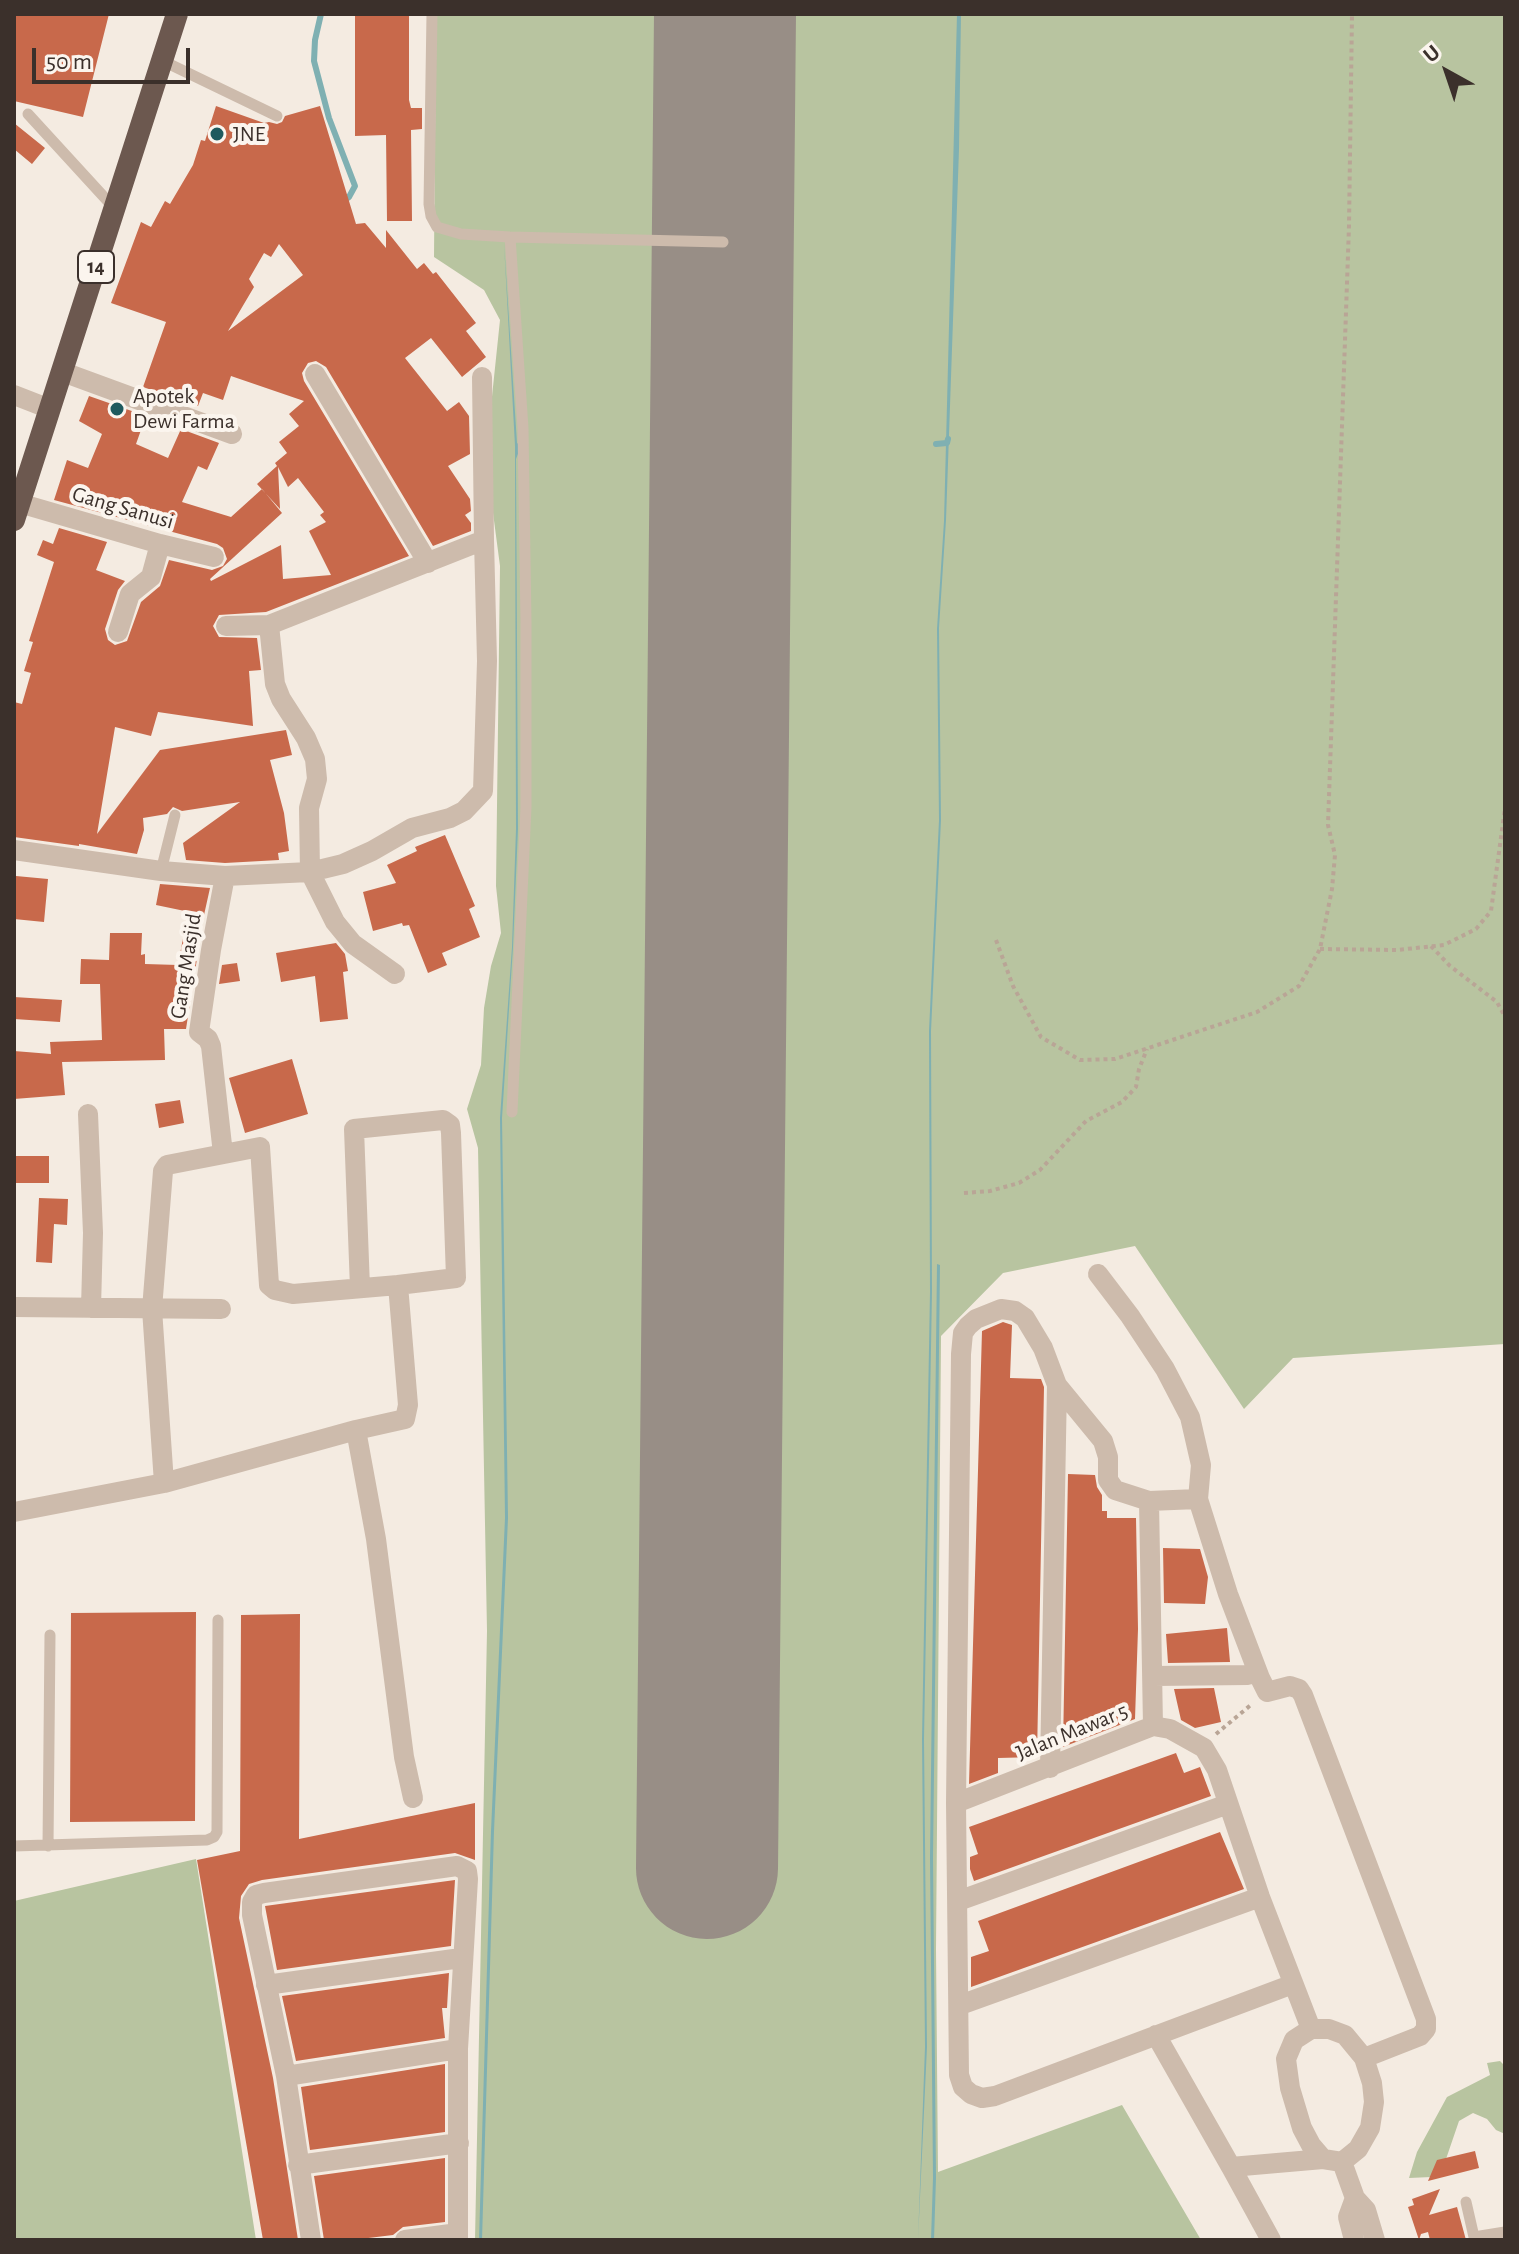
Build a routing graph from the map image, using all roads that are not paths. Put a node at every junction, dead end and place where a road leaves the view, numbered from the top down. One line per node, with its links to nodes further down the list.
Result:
1 (177, 14): 3 (highway, 14)
2 (432, 14): 7 (lane)
3 (163, 61): 5 (lane); 6 (highway, 14)
4 (28, 114): 6 (lane)
5 (277, 116)
6 (115, 209): 9 (highway, 14)
7 (510, 237): 8 (lane); 29 (lane)
8 (723, 242)
9 (63, 372): 13 (highway, 14); 14 (street)
10 (315, 374): 19 (street)
11 (482, 377): 16 (street)
12 (14, 395): 13 (street)
13 (50, 409): 15 (highway, 14)
14 (232, 434)
15 (17, 512): 17 (street, Gang Sanusi)
16 (484, 540): 19 (street); 26 (street)
17 (160, 544): 18 (street, Gang Sanusi); 22 (street)
18 (214, 557)
19 (428, 563): 20 (street)
20 (269, 625): 21 (street); 26 (street)
21 (226, 626)
22 (118, 632)
23 (175, 815): 25 (lane)
24 (14, 850): 25 (street)
25 (161, 871): 27 (street)
26 (310, 872): 27 (street); 28 (street)
27 (225, 876): 31 (street, Gang Masjid)
28 (395, 974)
29 (512, 1112)
30 (88, 1114): 36 (street)
31 (223, 1154): 34 (street); 37 (street)
32 (1098, 1274): 42 (street)
33 (398, 1285): 34 (street); 34 (street); 40 (street)
34 (360, 1288)
35 (14, 1307): 36 (street)
36 (91, 1308): 37 (street)
37 (152, 1309): 38 (street); 41 (street)
38 (221, 1309)
39 (1057, 1385): 43 (street); 50 (street); 52 (street)
40 (356, 1430): 41 (street); 51 (street)
41 (164, 1483): 44 (street)
42 (1198, 1499): 43 (street); 65 (street)
43 (1149, 1501): 48 (street)
44 (14, 1512)
45 (218, 1620): 55 (lane)
46 (50, 1635): 55 (lane)
47 (1248, 1675): 48 (street)
48 (1154, 1676): 49 (street)
49 (1153, 1726): 50 (street, Jalan Mawar 5); 53 (street, Jalan Mawar 5)
50 (1050, 1768): 52 (street, Jalan Mawar 5)
51 (413, 1798)
52 (956, 1803): 57 (street)
53 (1228, 1804): 56 (street); 57 (street)
54 (14, 1846): 55 (lane)
55 (48, 1846)
56 (1260, 1897): 59 (street); 61 (street)
57 (958, 1901): 61 (street)
58 (461, 1958): 60 (street); 60 (street); 64 (street)
59 (1293, 1984): 62 (street); 63 (street)
60 (266, 1985): 66 (street)
61 (960, 2005): 63 (street)
62 (1311, 2029): 65 (street); 68 (street)
63 (1156, 2035): 70 (street)
64 (458, 2049): 66 (street); 67 (street)
65 (1364, 2058): 68 (street)
66 (286, 2076): 69 (street)
67 (459, 2143): 69 (street); 74 (street)
68 (1332, 2160): 70 (street); 71 (street)
69 (298, 2165): 75 (street)
70 (1231, 2167): 77 (street)
71 (1355, 2198): 78 (street); 79 (street)
72 (1466, 2202): 73 (lane)
73 (1505, 2232)
74 (458, 2237): 76 (street)
75 (311, 2240)
76 (405, 2240)
77 (1271, 2240)
78 (1354, 2240)
79 (1375, 2240)

